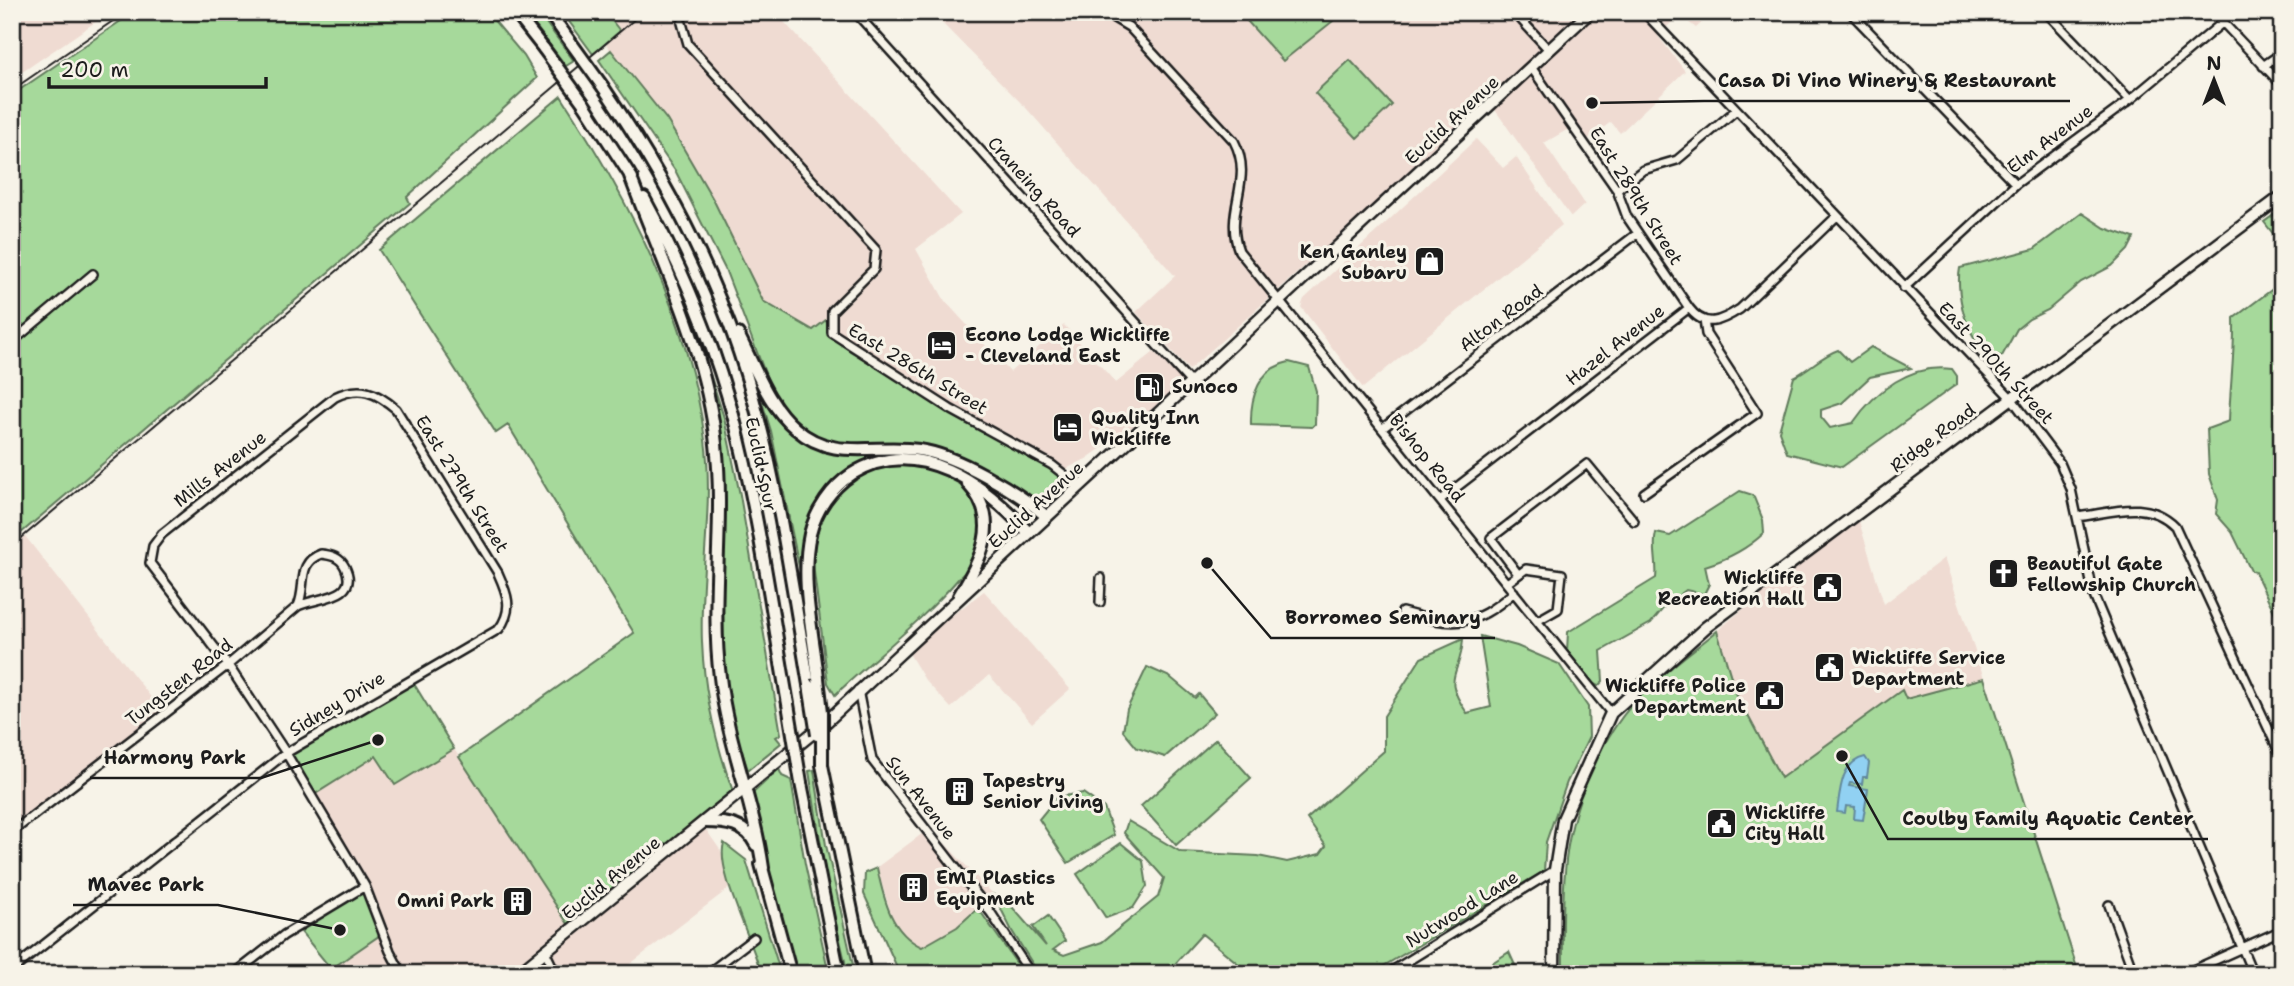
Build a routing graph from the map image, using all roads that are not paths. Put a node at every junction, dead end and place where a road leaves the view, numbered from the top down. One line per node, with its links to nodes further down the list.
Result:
1 (515, 12): 20 (highway, Euclid Spur, bridge)
2 (549, 12): 29 (highway, Euclid Spur, bridge)
3 (855, 12): 33 (street, Craneing Road)
4 (1095, 12): 28 (street, Bishop Road)
5 (1514, 12): 13 (street)
6 (1590, 12): 13 (main road, Euclid Avenue)
7 (1644, 12): 19 (street, East 290th Street)
8 (1850, 12): 21 (street)
9 (2046, 12): 18 (street)
10 (2213, 12): 12 (street)
11 (682, 23): 38 (street, East 286th Street)
12 (2222, 23): 15 (street); 18 (street, Elm Avenue)
13 (1549, 50): 16 (main road, Euclid Avenue)
14 (2282, 53): 15 (street)
15 (2263, 66): 17 (street)
16 (1531, 67): 22 (street, East 289th Street); 28 (main road, Euclid Avenue)
17 (2282, 85)
18 (2130, 100): 21 (street, Elm Avenue)
19 (1735, 111): 22 (street); 24 (street, East 290th Street)
20 (629, 173): 63 (highway); 81 (highway, Euclid Spur, bridge)
21 (2016, 184): 27 (street, Elm Avenue)
22 (1618, 190): 25 (street, East 289th Street)
23 (2282, 196): 35 (main road, Ridge Road)
24 (1837, 216): 27 (street, East 290th Street); 31 (street)
25 (1638, 233): 30 (street, East 289th Street); 36 (street, Alton Road)
26 (93, 274): 32 (street)
27 (1904, 288): 35 (street, East 290th Street)
28 (1280, 298): 33 (main road, Euclid Avenue); 36 (street, Bishop Road)
29 (720, 301): 41 (highway); 58 (highway, Euclid Spur)
30 (1689, 308): 31 (street, Hazel Avenue); 40 (street, Hazel Avenue)
31 (1704, 320): 39 (street)
32 (12, 342)
33 (1190, 382): 38 (main road, Euclid Avenue)
34 (335, 397): 56 (street, East 279th Street); 57 (street, Mills Avenue)
35 (2011, 399): 42 (street, East 290th Street); 60 (main road, Ridge Road)
36 (1382, 428): 40 (street, Bishop Road)
37 (961, 477): 44 (highway); 51 (highway); 58 (highway)
38 (1080, 487): 41 (main road, Euclid Avenue)
39 (1644, 493)
40 (1440, 500): 46 (street, Bishop Road)
41 (1046, 516): 44 (main road, Euclid Avenue)
42 (2077, 517): 62 (street); 72 (street, East 290th Street)
43 (1634, 521): 45 (street)
44 (1028, 532): 51 (main road, Euclid Avenue)
45 (1491, 538): 46 (street); 47 (street)
46 (1478, 547): 49 (street, Bishop Road)
47 (1518, 574): 49 (street); 55 (street)
48 (1101, 578): 52 (street)
49 (1507, 583): 50 (street, Bishop Road)
50 (1514, 592): 54 (street); 55 (street, Bishop Road)
51 (959, 596): 59 (main road, Euclid Avenue)
52 (1100, 602)
53 (298, 606): 53 (street, Tungsten Road); 57 (street, Tungsten Road)
54 (1402, 612)
55 (1537, 621): 60 (street, Bishop Road)
56 (488, 633): 61 (street, Sidney Drive)
57 (228, 665): 61 (street); 65 (street, Tungsten Road)
58 (813, 682): 82 (highway, bridge)
59 (858, 689): 63 (main road, Euclid Avenue); 83 (street, Sun Avenue)
60 (1611, 713): 67 (main road)
61 (286, 753): 68 (street); 74 (street, Sidney Drive)
62 (2282, 758)
63 (746, 788): 64 (main road, Euclid Avenue); 66 (highway)
64 (705, 822): 66 (highway); 73 (main road, Euclid Avenue)
65 (12, 832)
66 (763, 868): 80 (highway)
67 (1555, 870): 84 (street, Nutwood Lane); 85 (main road)
68 (365, 886): 75 (street); 76 (street)
69 (2109, 905): 86 (street)
70 (2282, 930): 72 (street)
71 (754, 938): 79 (street)
72 (2242, 948): 87 (street); 88 (street, East 290th Street)
73 (545, 951): 77 (main road, Euclid Avenue); 78 (street)
74 (12, 970)
75 (234, 974)
76 (402, 974)
77 (517, 974)
78 (556, 974)
79 (707, 974)
80 (791, 974)
81 (839, 974)
82 (865, 974)
83 (1031, 974)
84 (1387, 974)
85 (1555, 974)
86 (2134, 974)
87 (2184, 974)
88 (2253, 974)

